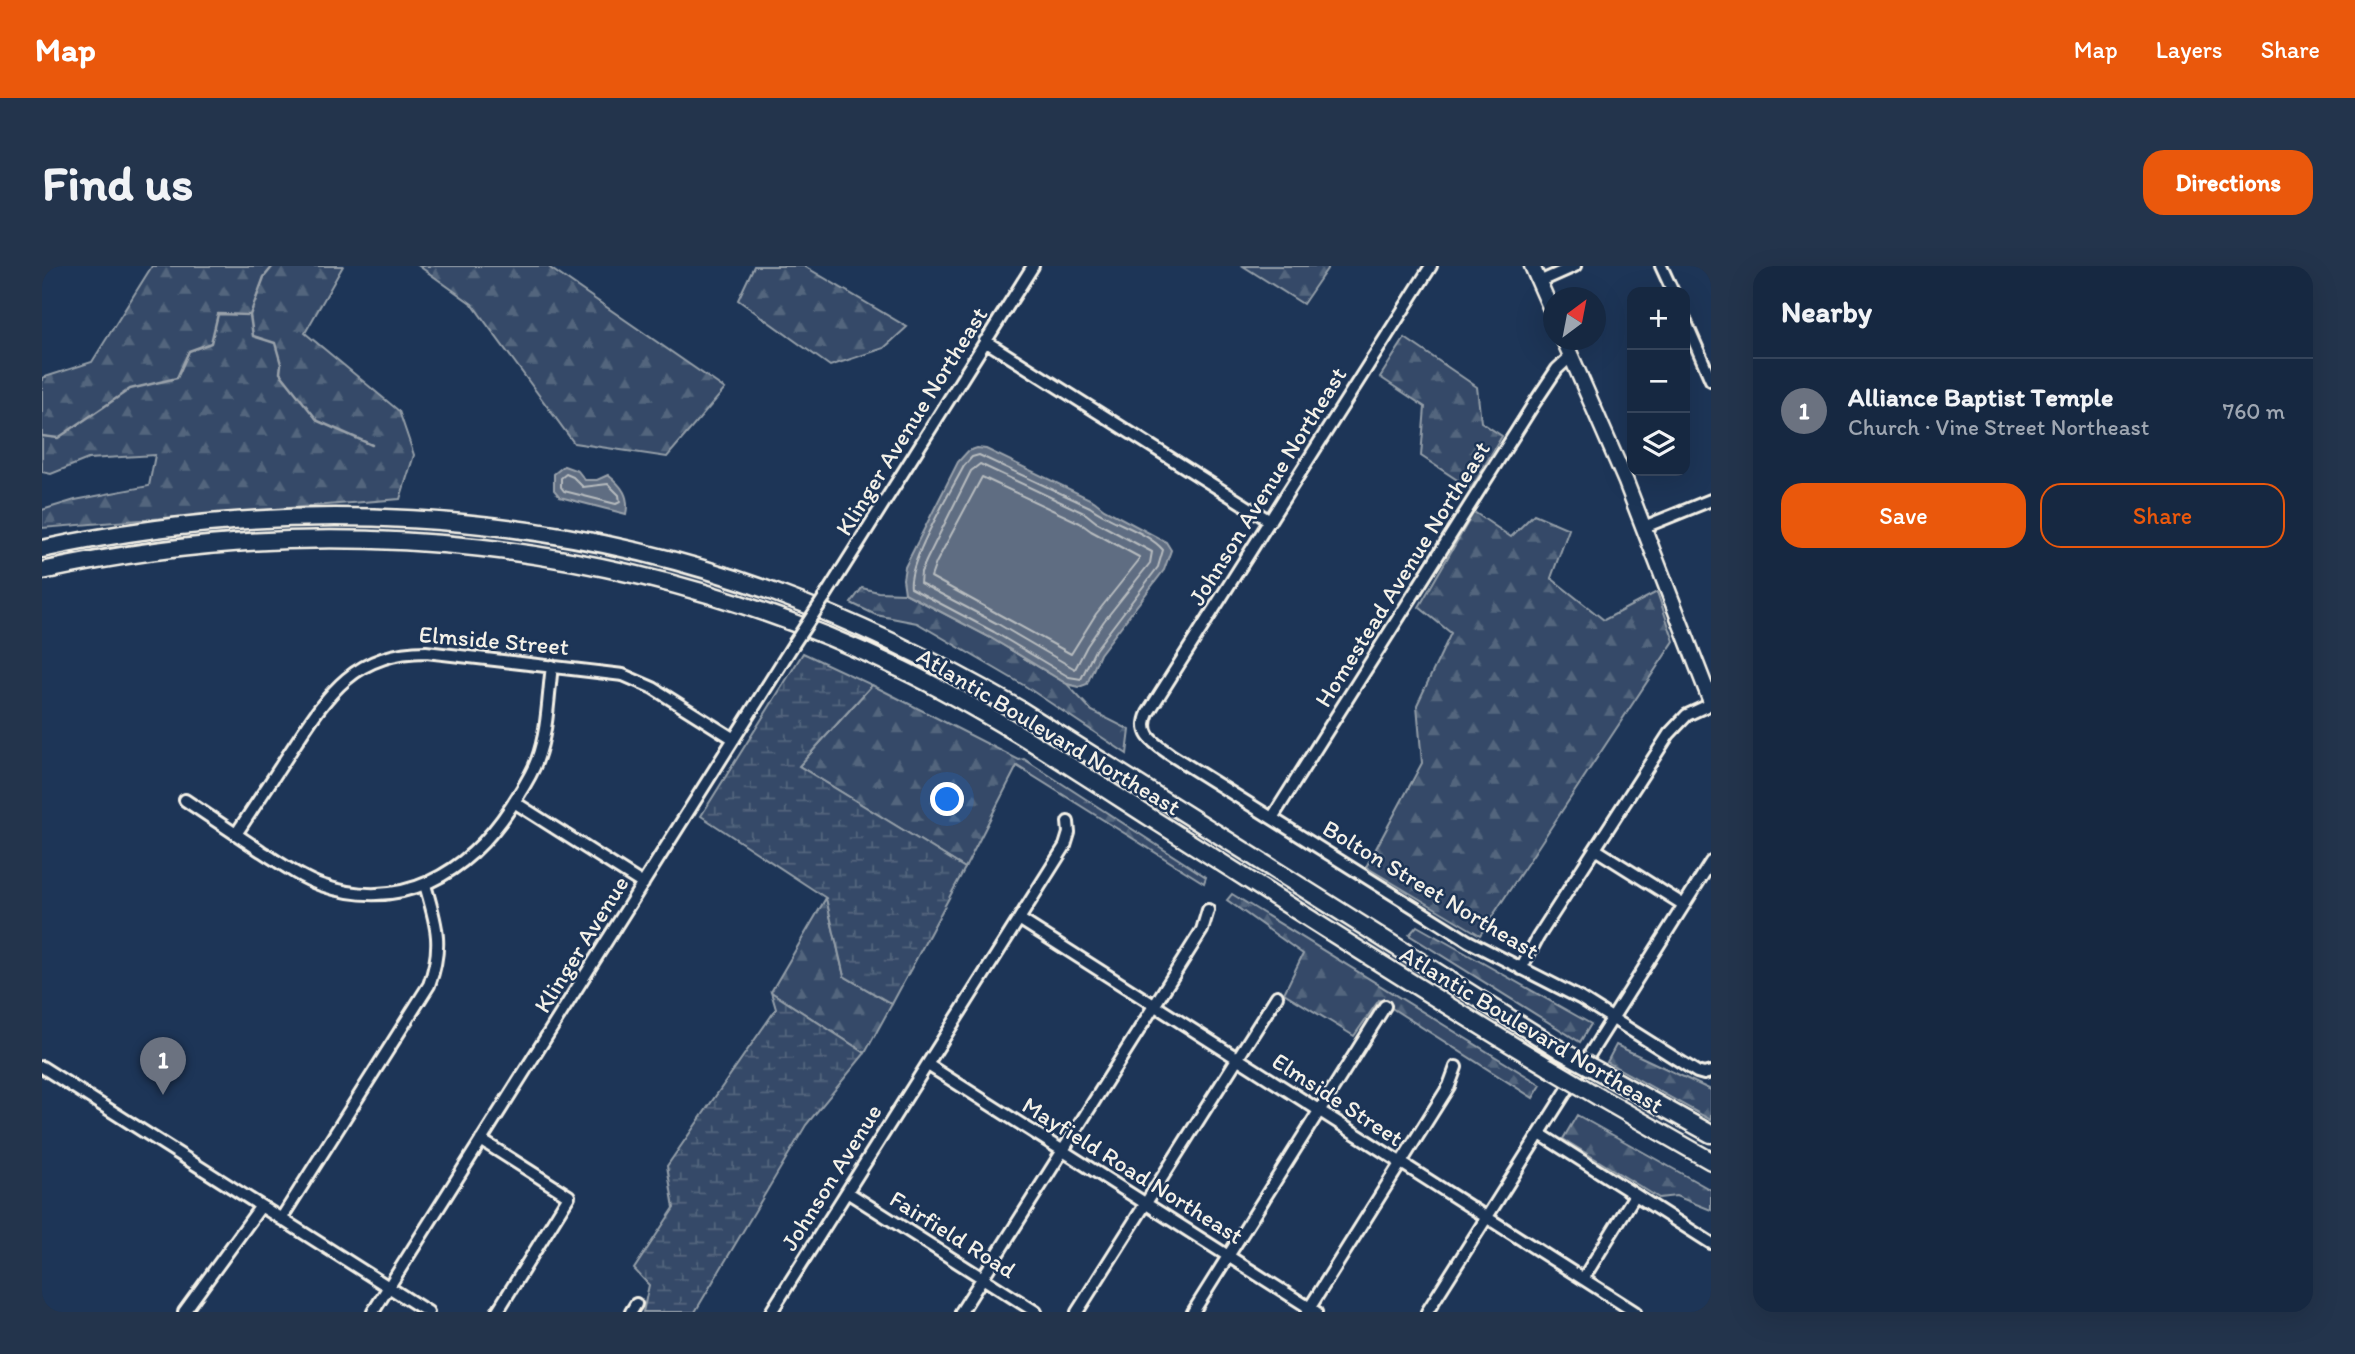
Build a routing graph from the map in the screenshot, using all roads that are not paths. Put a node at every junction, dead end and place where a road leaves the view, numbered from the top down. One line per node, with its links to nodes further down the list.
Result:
1 (1033, 266): 10 (street, Klinger Avenue Northeast)
2 (1431, 266): 15 (street, Johnson Avenue Northeast)
3 (1532, 266): 6 (main road)
4 (1575, 266): 6 (street)
5 (1661, 266): 7 (street)
6 (1539, 282): 8 (main road)
7 (1671, 287)
8 (1543, 292)
9 (1690, 332): 13 (street)
10 (985, 341): 15 (street); 19 (street, Klinger Avenue Northeast)
11 (1568, 350): 12 (main road)
12 (1571, 356): 16 (main road); 26 (street, Homestead Avenue Northeast)
13 (1711, 380)
14 (1711, 500): 16 (street)
15 (1270, 521): 22 (street, Johnson Avenue Northeast)
16 (1644, 527): 21 (main road)
17 (42, 549): 48 (highway, Atlantic Boulevard Northeast, bridge)
18 (42, 571): 51 (highway, Atlantic Boulevard Northeast, bridge)
19 (824, 598): 23 (street, Klinger Avenue, bridge)
20 (552, 666): 23 (street, Elmside Street); 25 (street); 28 (street, Elmside Street)
21 (1711, 703): 29 (street)
22 (1144, 730): 26 (street, Bolton Street Northeast)
23 (734, 739): 31 (street, Klinger Avenue)
24 (185, 800): 28 (street)
25 (514, 802): 31 (street); 32 (street)
26 (1272, 818): 36 (street, Bolton Street Northeast)
27 (1068, 822): 35 (street)
28 (236, 834): 32 (street)
29 (1595, 849): 33 (street); 36 (street)
30 (1711, 862): 33 (street)
31 (643, 884): 49 (street, Klinger Avenue)
32 (425, 885): 58 (street)
33 (1684, 905): 40 (street)
34 (1208, 911): 38 (street)
35 (1019, 919): 38 (street, Elmside Street); 42 (street)
36 (1521, 969): 40 (street, Bolton Street Northeast)
37 (1277, 996): 41 (street)
38 (1154, 1006): 41 (street, Elmside Street); 50 (street)
39 (1385, 1006): 46 (street)
40 (1614, 1018): 45 (street, Bolton Street Northeast); 47 (street)
41 (1236, 1059): 46 (street, Elmside Street); 55 (street)
42 (928, 1065): 50 (street, Mayfield Road Northeast); 53 (street, Johnson Avenue)
43 (42, 1067): 56 (street)
44 (1456, 1067): 52 (street)
45 (1708, 1073)
46 (1318, 1111): 52 (street, Elmside Street); 60 (street)
47 (1540, 1134): 54 (street); 57 (street)
48 (1711, 1134)
49 (481, 1140): 63 (street, Klinger Avenue); 68 (street)
50 (1062, 1150): 55 (street, Mayfield Road Northeast); 61 (street)
51 (1711, 1161)
52 (1400, 1164): 57 (street, Elmside Street); 64 (street)
53 (847, 1192): 61 (street, Fairfield Road); 69 (street, Johnson Avenue)
54 (1635, 1195): 59 (street); 62 (street)
55 (1146, 1203): 60 (street, Mayfield Road Northeast); 72 (street)
56 (261, 1206): 58 (street); 65 (street)
57 (1487, 1218): 62 (street, Elmside Street); 74 (street)
58 (281, 1219): 63 (street)
59 (1711, 1243)
60 (1227, 1255): 64 (street, Mayfield Road Northeast); 73 (street)
61 (983, 1278): 70 (street); 71 (street, Fairfield Road)
62 (1583, 1279): 75 (street, Elmside Street)
63 (389, 1287): 66 (street, Klinger Avenue); 67 (street)
64 (1311, 1311)
65 (184, 1312)
66 (373, 1312)
67 (428, 1312)
68 (497, 1312)
69 (771, 1312)
70 (961, 1312)
71 (1036, 1312)
72 (1077, 1312)
73 (1193, 1312)
74 (1427, 1312)
75 (1635, 1312)

